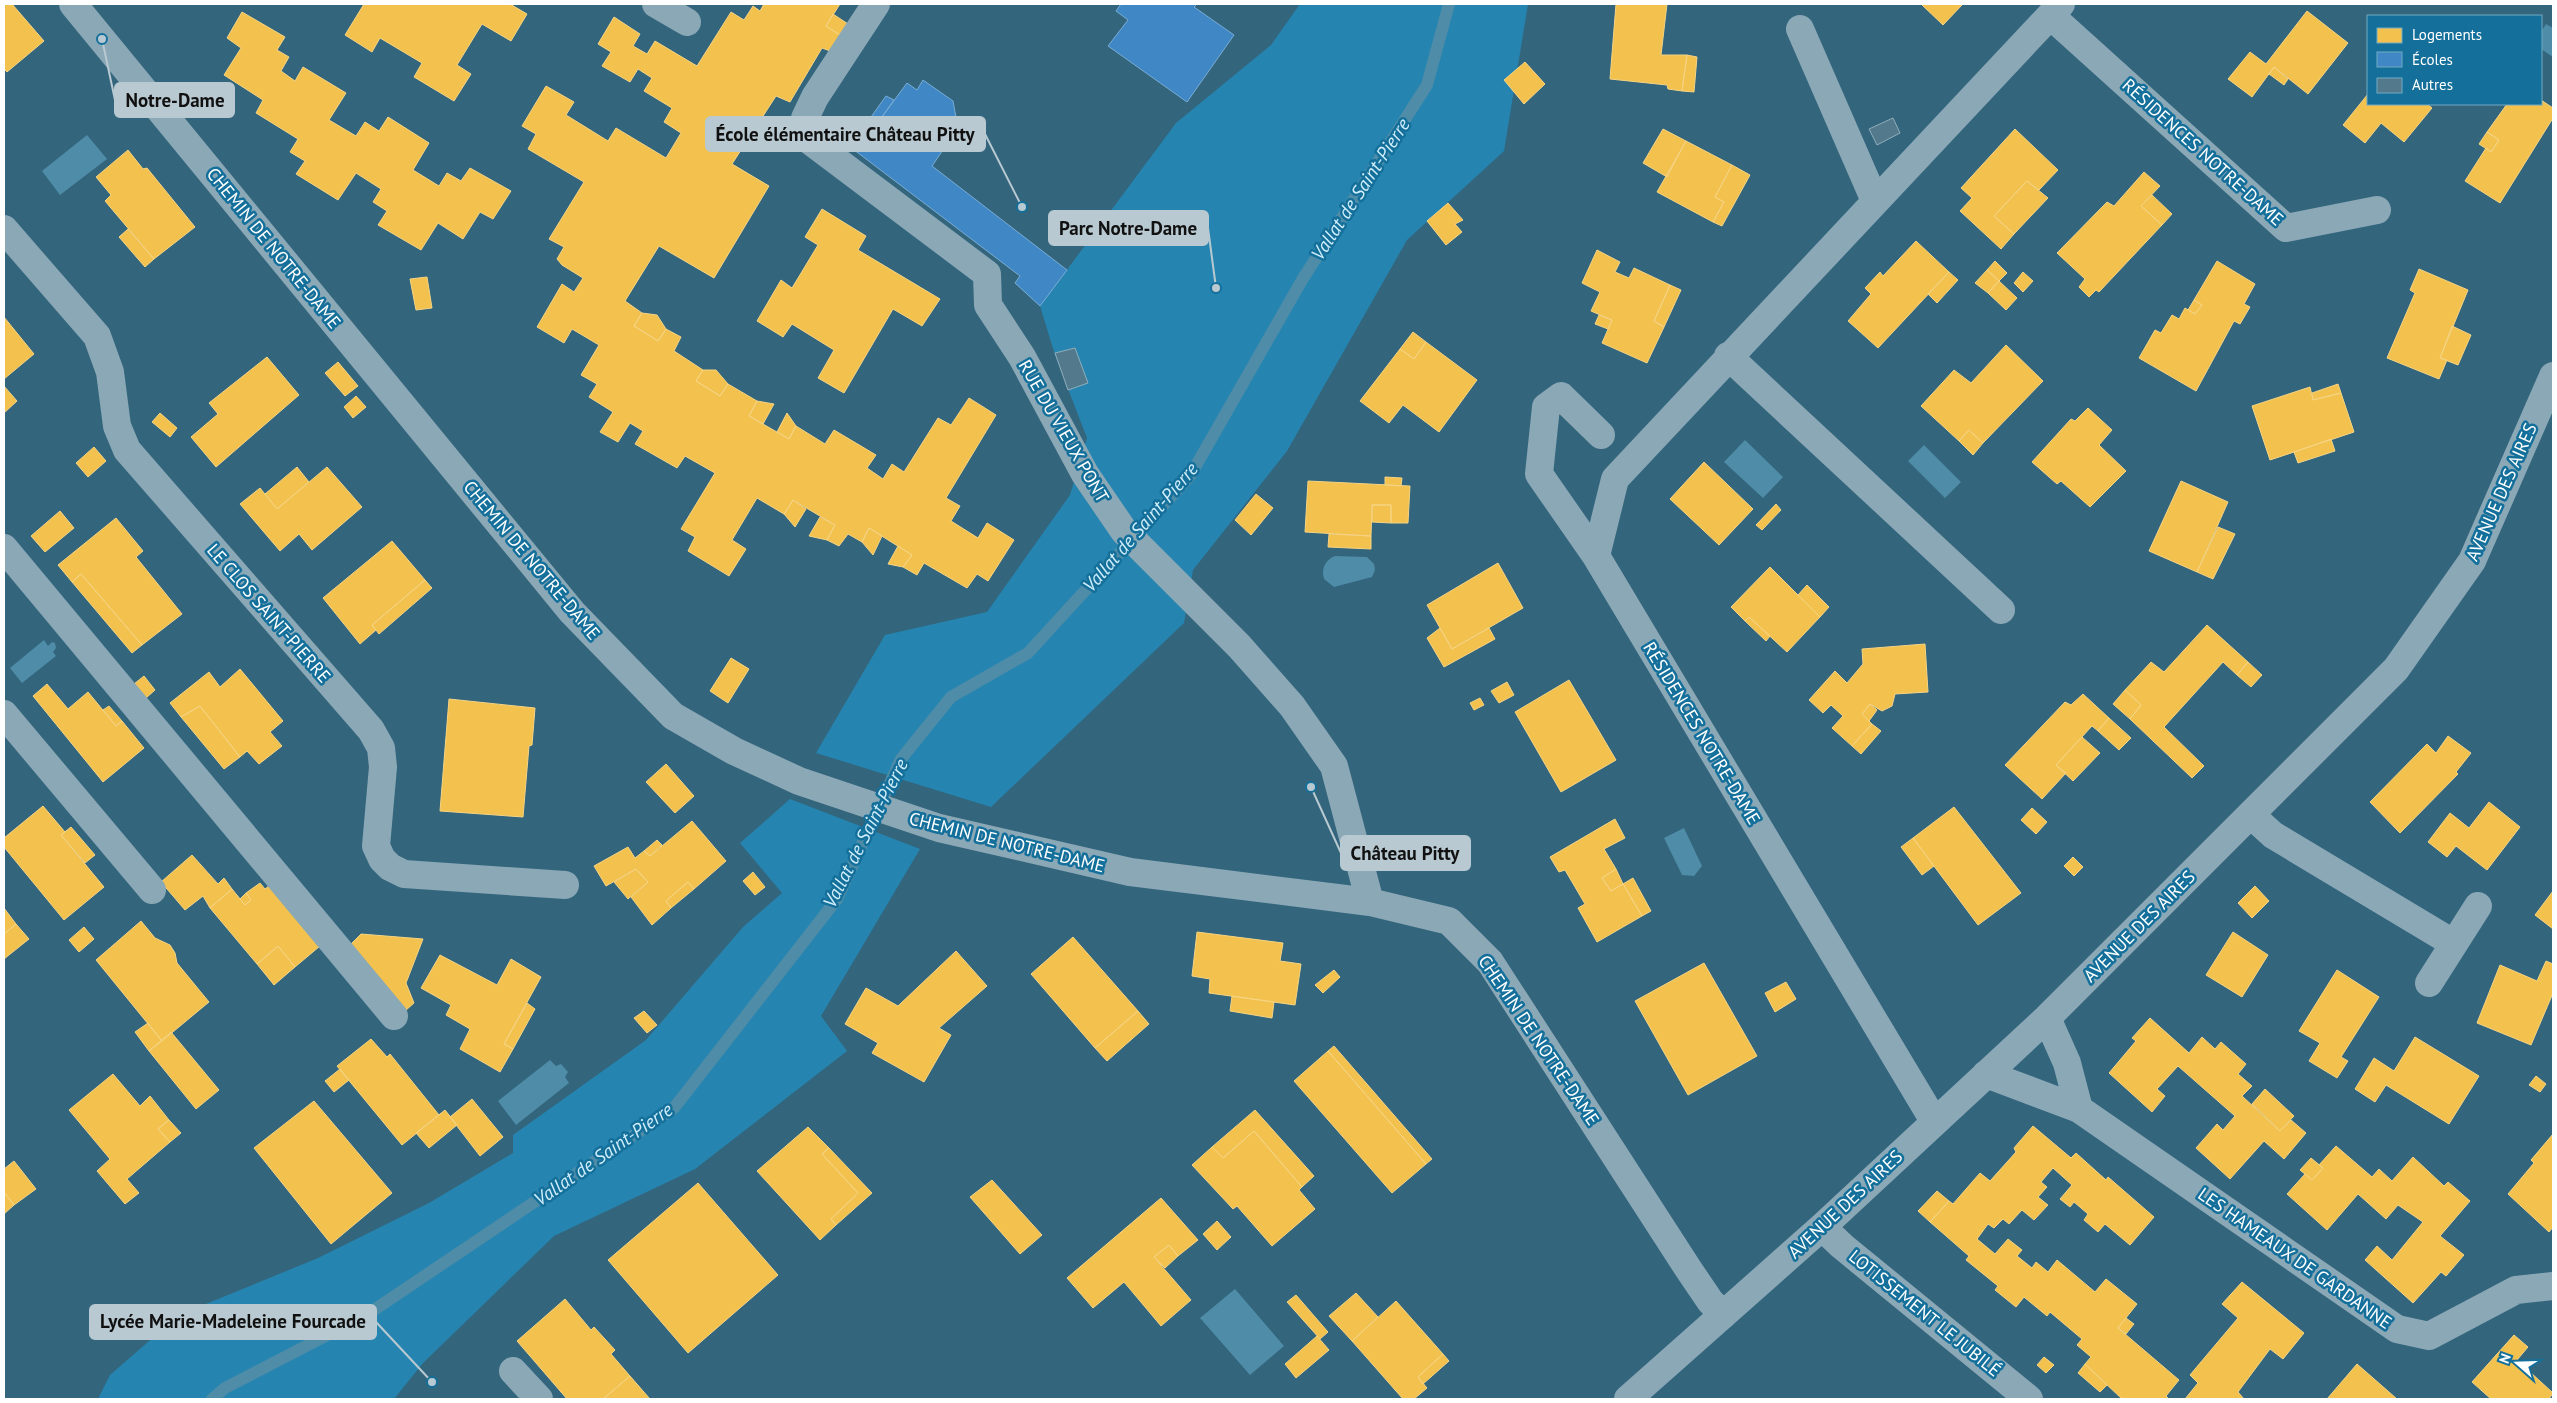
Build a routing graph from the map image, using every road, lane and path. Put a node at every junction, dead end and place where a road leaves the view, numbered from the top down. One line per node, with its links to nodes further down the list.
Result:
1 (73, 4): 20 (street, CHEMIN DE NOTRE-DAME)
2 (656, 4): 5 (street)
3 (876, 4): 20 (street, RUE DU VIEUX PONT)
4 (2056, 10): 7 (street, RÉSIDENCES NOTRE-DAME); 8 (street, RÉSIDENCES NOTRE-DAME)
5 (687, 22)
6 (1800, 28): 7 (street)
7 (1875, 201): 10 (street, RÉSIDENCES NOTRE-DAME)
8 (2377, 210)
9 (4, 229): 18 (street, LE CLOS SAINT-PIERRE)
10 (1728, 356): 14 (street, RÉSIDENCES NOTRE-DAME); 15 (street)
11 (2553, 376): 17 (street, AVENUE DES AIRES)
12 (1601, 436): 14 (street)
13 (4, 548): 24 (street)
14 (1596, 556): 28 (street, RÉSIDENCES NOTRE-DAME)
15 (2001, 610)
16 (4, 714): 19 (street)
17 (2251, 815): 22 (street); 25 (street, AVENUE DES AIRES)
18 (565, 885)
19 (152, 890)
20 (1370, 902): 31 (street, CHEMIN DE NOTRE-DAME)
21 (2478, 906): 22 (street)
22 (2453, 943): 23 (street)
23 (2429, 983)
24 (394, 1016)
25 (2047, 1018): 26 (street, AVENUE DES AIRES); 27 (street)
26 (1986, 1074): 27 (street, LES HAMEAUX DE GARDANNE); 28 (street, AVENUE DES AIRES)
27 (2079, 1109): 30 (street, LES HAMEAUX DE GARDANNE)
28 (1934, 1121): 29 (street, AVENUE DES AIRES)
29 (1822, 1227): 31 (street, AVENUE DES AIRES); 35 (street, LOTISSEMENT LE JUBILÉ)
30 (2553, 1286)
31 (1723, 1315): 34 (street, AVENUE DES AIRES)
32 (513, 1371): 33 (street)
33 (539, 1399)
34 (1628, 1399)
35 (2029, 1399)

